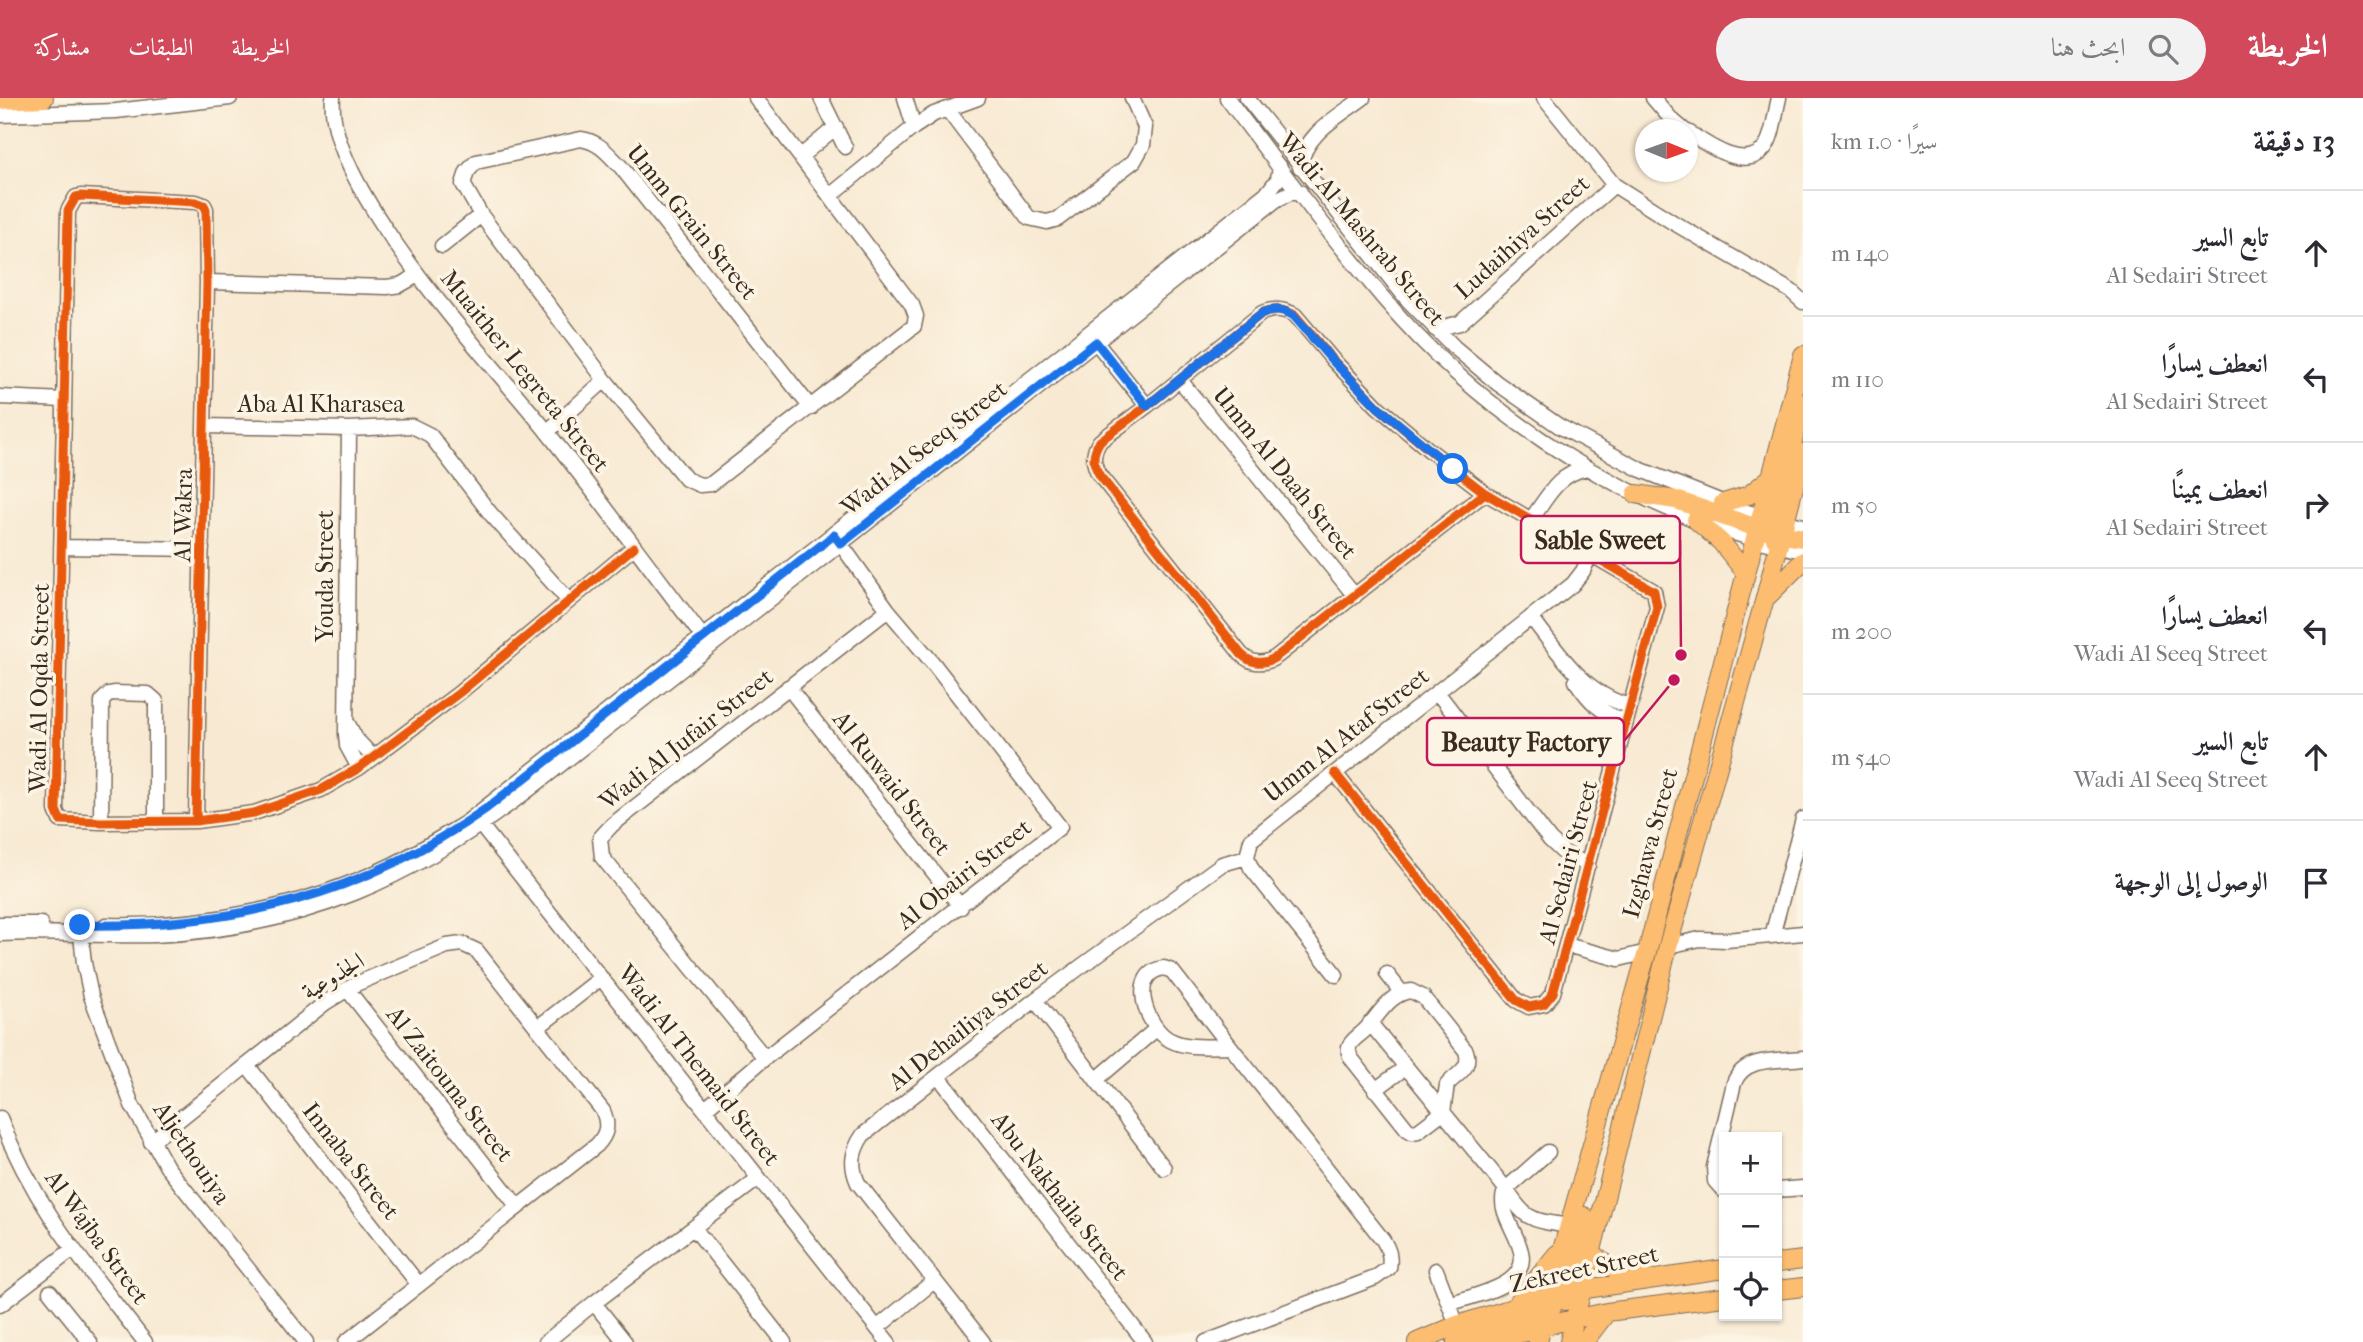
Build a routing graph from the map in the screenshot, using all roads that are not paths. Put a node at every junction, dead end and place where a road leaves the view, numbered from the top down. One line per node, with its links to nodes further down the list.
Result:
1 (230, 98): 18 (street)
2 (756, 98): 26 (street, Umm Grain Street)
3 (821, 98): 20 (street)
4 (905, 98): 21 (street)
5 (978, 98): 16 (street)
6 (1132, 98): 16 (street)
7 (1227, 98): 27 (street, Wadi Al Mashrab Street)
8 (1247, 98): 24 (street, Wadi Al Mashrab Street)
9 (1363, 98): 23 (street)
10 (1544, 98): 29 (street)
11 (1653, 98): 19 (street)
12 (1779, 98): 22 (street)
13 (37, 99): 14 (main road); 18 (main road)
14 (0, 100)
15 (331, 102): 35 (street, Muaither Legreta Street)
16 (947, 109): 21 (street)
17 (0, 115): 18 (street)
18 (20, 115)
19 (1671, 119)
20 (835, 127): 25 (street); 26 (street)
21 (914, 127): 31 (street)
22 (1698, 138)
23 (1310, 139): 24 (street); 28 (street)
24 (1279, 141): 28 (street, Wadi Al Mashrab Street)
25 (845, 147)
26 (801, 156): 31 (street, Umm Grain Street)
27 (1280, 167): 30 (street, Wadi Al Mashrab Street); 41 (street, Wadi Al Seeq Street)
28 (1300, 167): 40 (street, Wadi Al Mashrab Street)
29 (1614, 185): 37 (street); 39 (street, Ludaihiya Street)
30 (1300, 192): 41 (street, Wadi Al Seeq Street); 54 (street, Wadi Al Mashrab Street)
31 (831, 195): 50 (street, Umm Grain Street)
32 (206, 209): 36 (street, Al Wakra); 47 (street, Wadi Al Oqda Street)
33 (481, 215): 34 (street); 45 (street, Umm Grain Street); 50 (street, Umm Grain Street)
34 (442, 246)
35 (418, 275): 36 (street); 53 (street, Muaither Legreta Street)
36 (207, 282): 51 (street, Al Wakra)
37 (1797, 292): 38 (street)
38 (1803, 302)
39 (1460, 323): 40 (street, Ludaihiya Street); 42 (street, Ludaihiya Street)
40 (1435, 329): 42 (street, Wadi Al Mashrab Street)
41 (1092, 338): 49 (street); 69 (street, Wadi Al Seeq Street)
42 (1454, 347): 62 (street, Wadi Al Mashrab Street)
43 (1803, 355): 58 (main road, Izghawa Street)
44 (1179, 379): 49 (street, Al Sedairi Street); 60 (street, Al Sedairi Street); 77 (street, Umm Al Daah Street)
45 (605, 380): 50 (street, Umm Grain Street); 53 (street)
46 (0, 397): 47 (street)
47 (64, 400): 70 (street, Wadi Al Oqda Street)
48 (1803, 403): 67 (main road)
49 (1147, 406): 77 (street, Al Sedairi Street)
50 (811, 408)
51 (204, 426): 52 (street, Aba Al Kharasea); 72 (street, Al Wakra)
52 (349, 429): 79 (street, Aba Al Kharasea); 89 (street, Youda Street)
53 (547, 432): 71 (street, Muaither Legreta Street)
54 (1559, 450): 56 (street, Wadi Al Mashrab Street); 57 (street)
55 (1803, 453): 59 (main road, Izghawa Street)
56 (1587, 468): 57 (street); 61 (street, Wadi Al Mashrab Street)
57 (1562, 477): 65 (street)
58 (1770, 478): 62 (main road); 67 (main road, Izghawa Street)
59 (1794, 486): 63 (main road); 67 (main road, Izghawa Street)
60 (1485, 493): 65 (street, Al Sedairi Street); 77 (street)
61 (1636, 494): 64 (street, Wadi Al Mashrab Street); 67 (main road)
62 (1723, 503): 67 (street, Wadi Al Mashrab Street)
63 (1803, 508)
64 (1696, 520): 67 (street, Wadi Al Mashrab Street); 76 (main road)
65 (1530, 521): 74 (street, Al Sedairi Street)
66 (1803, 527): 67 (street, Wadi Al Mashrab Street)
67 (1770, 531): 68 (main road); 73 (street, Wadi Al Mashrab Street); 76 (main road, Izghawa Street); 78 (main road, Izghawa Street); 88 (main road)
68 (1803, 538)
69 (837, 539): 80 (street, Al Obairi Street); 82 (street, Wadi Al Seeq Street)
70 (61, 547): 72 (street); 96 (street, Wadi Al Oqda Street)
71 (634, 547): 79 (street, Wadi Al Oqda Street); 82 (street, Muaither Legreta Street)
72 (202, 549): 94 (street, Al Wakra)
73 (1803, 551)
74 (1590, 555): 81 (street, Umm Al Ataf Street); 86 (street, Al Sedairi Street)
75 (1803, 561): 78 (main road)
76 (1746, 573): 110 (main road, Izghawa Street)
77 (1354, 596)
78 (1765, 598): 88 (main road, Izghawa Street)
79 (569, 600): 90 (street, Wadi Al Oqda Street)
80 (888, 610): 84 (street, Wadi Al Jufair Street); 100 (street, Al Obairi Street)
81 (1531, 617): 83 (street); 85 (street, Umm Al Ataf Street)
82 (707, 642): 95 (street, Wadi Al Seeq Street)
83 (1570, 667): 86 (street); 87 (street)
84 (788, 687): 100 (street, Al Ruwaid Street); 123 (street, Wadi Al Jufair Street)
85 (1437, 692): 92 (street, Umm Al Ataf Street); 99 (street)
86 (1630, 706): 87 (street, Al Sedairi Street)
87 (1626, 721): 99 (street, Al Sedairi Street)
88 (1731, 722): 101 (main road, Izghawa Street)
89 (347, 723): 90 (street); 91 (street, Youda Street)
90 (373, 757): 91 (street, Wadi Al Oqda Street)
91 (359, 768): 94 (street, Wadi Al Oqda Street)
92 (1335, 773): 98 (street, Umm Al Ataf Street); 108 (street, Al Sedairi Street)
93 (1803, 819): 106 (street)
94 (195, 821): 97 (street, Wadi Al Oqda Street)
95 (478, 821): 103 (street, Wadi Al Seeq Street); 114 (street, Wadi Al Themaid Street)
96 (101, 822): 97 (street, Wadi Al Oqda Street); 97 (street)
97 (156, 822)
98 (1247, 857): 113 (street); 118 (street, Al Dehailiya Street)
99 (1588, 865): 108 (street, Al Sedairi Street)
100 (961, 906): 123 (street, Al Obairi Street)
101 (1676, 918): 107 (street); 109 (main road, Izghawa Street)
102 (0, 924): 103 (street, Wadi Al Seeq Street)
103 (81, 929): 105 (street, Wadi Al Seeq Street); 134 (street, Aljethouiya)
104 (1803, 933): 106 (street)
105 (0, 934)
106 (1772, 936): 107 (street)
107 (1700, 939): 109 (street)
108 (1566, 946): 111 (street, Al Sedairi Street)
109 (1668, 946): 149 (main road, Izghawa Street)
110 (1647, 952): 111 (street, Al Sedairi Street); 115 (main road, Izghawa Street)
111 (1619, 959): 115 (street, Al Sedairi Street)
112 (1387, 974): 117 (street)
113 (1336, 975)
114 (601, 978): 120 (street); 130 (street, Wadi Al Themaid Street)
115 (1639, 978): 137 (main road, Izghawa Street)
116 (347, 989): 120 (street, الجذوعية); 125 (street, الجذوعية); 144 (street, Al Zaitouna Street)
117 (1402, 993): 119 (street); 131 (street)
118 (1035, 1000): 127 (street, Al Dehailiya Street); 128 (street)
119 (1370, 1023): 126 (street); 129 (street)
120 (537, 1028): 144 (street, الجذوعية)
121 (1156, 1029): 122 (street); 122 (street); 128 (street)
122 (1230, 1046): 171 (street)
123 (765, 1058): 130 (street, Al Obairi Street)
124 (1803, 1058): 133 (street)
125 (247, 1065): 134 (street, الجذوعية); 157 (street, Innaba Street)
126 (1406, 1067): 129 (street); 131 (street)
127 (939, 1077): 156 (street, Al Dehailiya Street); 181 (street, Abu Nakhaila Street)
128 (1096, 1080): 138 (street)
129 (1376, 1090): 131 (street)
130 (705, 1109): 139 (street, Wadi Al Themaid Street)
131 (1443, 1112): 142 (street)
132 (0, 1119): 148 (street, Al Wajba Street)
133 (1722, 1132)
134 (151, 1142): 174 (street, Aljethouiya)
135 (1719, 1146): 140 (street)
136 (1548, 1152): 142 (street)
137 (1587, 1164): 145 (main road, Izghawa Street); 166 (main road)
138 (1164, 1168)
139 (760, 1178): 146 (street); 168 (street, Wadi Al Themaid Street)
140 (1719, 1185)
141 (1803, 1188): 143 (street)
142 (1506, 1189): 145 (street); 164 (street)
143 (1782, 1190)
144 (518, 1207): 157 (street, الجذوعية)
145 (1569, 1226): 147 (main road, Izghawa Street)
146 (694, 1228): 162 (street); 178 (street)
147 (1563, 1247): 165 (main road); 166 (main road, Izghawa Street)
148 (73, 1249): 163 (street); 173 (street, Al Wajba Street)
149 (1590, 1253): 154 (main road); 166 (main road, Izghawa Street)
150 (1803, 1260): 151 (main road)
151 (1782, 1262)
152 (1437, 1270): 164 (street)
153 (1719, 1270): 154 (main road, Zekreet Street)
154 (1646, 1279): 166 (main road, Zekreet Street)
155 (1719, 1280): 166 (main road)
156 (934, 1281): 168 (street); 180 (street, Al Dehailiya Street)
157 (419, 1285): 175 (street, الجذوعية)
158 (1803, 1287): 159 (main road)
159 (1782, 1289)
160 (50, 1292): 170 (street)
161 (1719, 1298): 167 (main road, Zekreet Street)
162 (594, 1303): 176 (street); 177 (street)
163 (0, 1304)
164 (1449, 1304): 169 (street)
165 (1515, 1306): 166 (main road, Zekreet Street); 169 (main road, Zekreet Street)
166 (1559, 1312): 167 (main road, Zekreet Street); 169 (main road); 184 (main road, Zekreet Street); 185 (main road, Izghawa Street)
167 (1607, 1312): 186 (main road)
168 (877, 1328): 179 (street, Wadi Al Themaid Street)
169 (1456, 1334): 183 (main road, Zekreet Street)
170 (86, 1337): 172 (street)
171 (1223, 1339): 182 (street)
172 (69, 1342)
173 (145, 1342)
174 (306, 1342)
175 (346, 1342)
176 (546, 1342)
177 (625, 1342)
178 (784, 1342)
179 (888, 1342)
180 (983, 1342)
181 (1145, 1342)
182 (1206, 1342)
183 (1416, 1342)
184 (1490, 1342)
185 (1569, 1342)
186 (1584, 1342)

